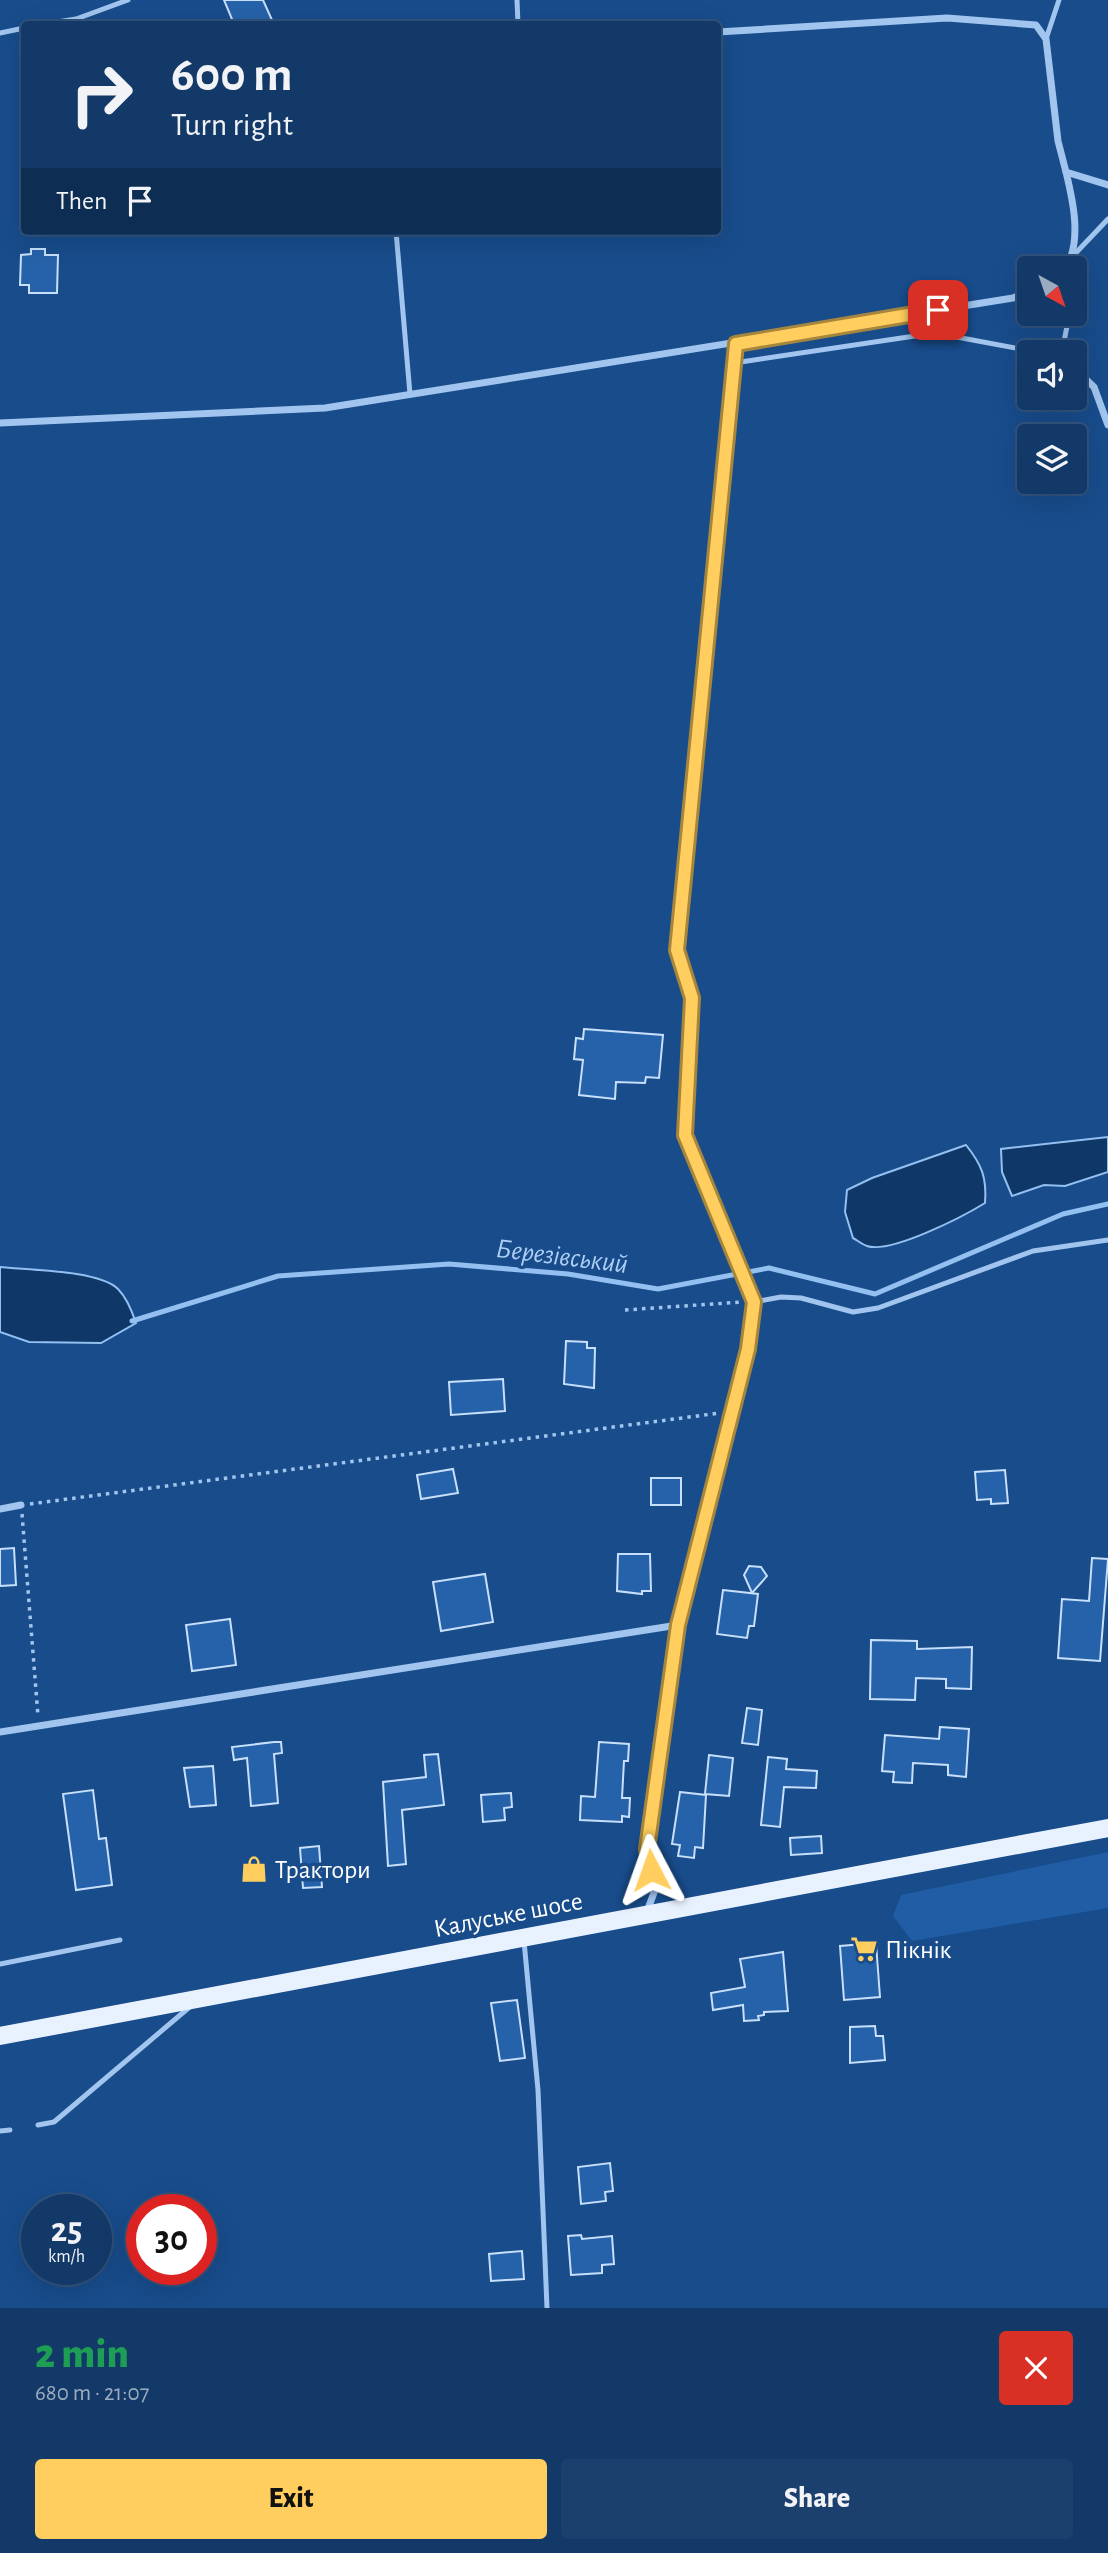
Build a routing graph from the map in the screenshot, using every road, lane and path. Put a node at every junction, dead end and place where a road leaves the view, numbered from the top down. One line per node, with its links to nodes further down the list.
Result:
1 (128, 0): 4 (lane)
2 (517, 0): 5 (lane)
3 (1059, 0): 9 (lane)
4 (64, 21)
5 (518, 21)
6 (21, 29): 8 (lane)
7 (721, 32): 9 (street)
8 (0, 33)
9 (1046, 39): 10 (street)
10 (1066, 172): 11 (street); 14 (street)
11 (1108, 185)
12 (1108, 219): 15 (lane)
13 (396, 235): 21 (lane)
14 (1072, 256)
15 (1073, 256)
16 (1017, 296): 17 (street)
17 (736, 344): 19 (lane); 21 (street)
18 (1017, 348): 19 (lane)
19 (734, 363): 24 (lane)
20 (1087, 380): 23 (street)
21 (410, 394): 22 (street)
22 (0, 423)
23 (1108, 425)
24 (677, 950): 26 (street)
25 (1108, 1240): 26 (lane)
26 (754, 1302): 27 (path); 28 (street)
27 (625, 1310)
28 (733, 1411): 29 (path); 31 (street)
29 (21, 1505): 30 (street); 32 (path)
30 (0, 1508)
31 (678, 1625): 32 (street); 35 (street)
32 (38, 1726): 33 (street)
33 (0, 1732)
34 (1108, 1828): 35 (main road, Калуське шосе)
35 (645, 1915): 36 (main road, Калуське шосе)
36 (524, 1938): 39 (main road, Калуське шосе); 44 (lane)
37 (120, 1940): 38 (lane)
38 (0, 1964)
39 (200, 1999): 40 (main road, Калуське шосе); 41 (lane)
40 (0, 2036)
41 (38, 2125)
42 (10, 2130): 43 (lane)
43 (0, 2132)
44 (547, 2308)

